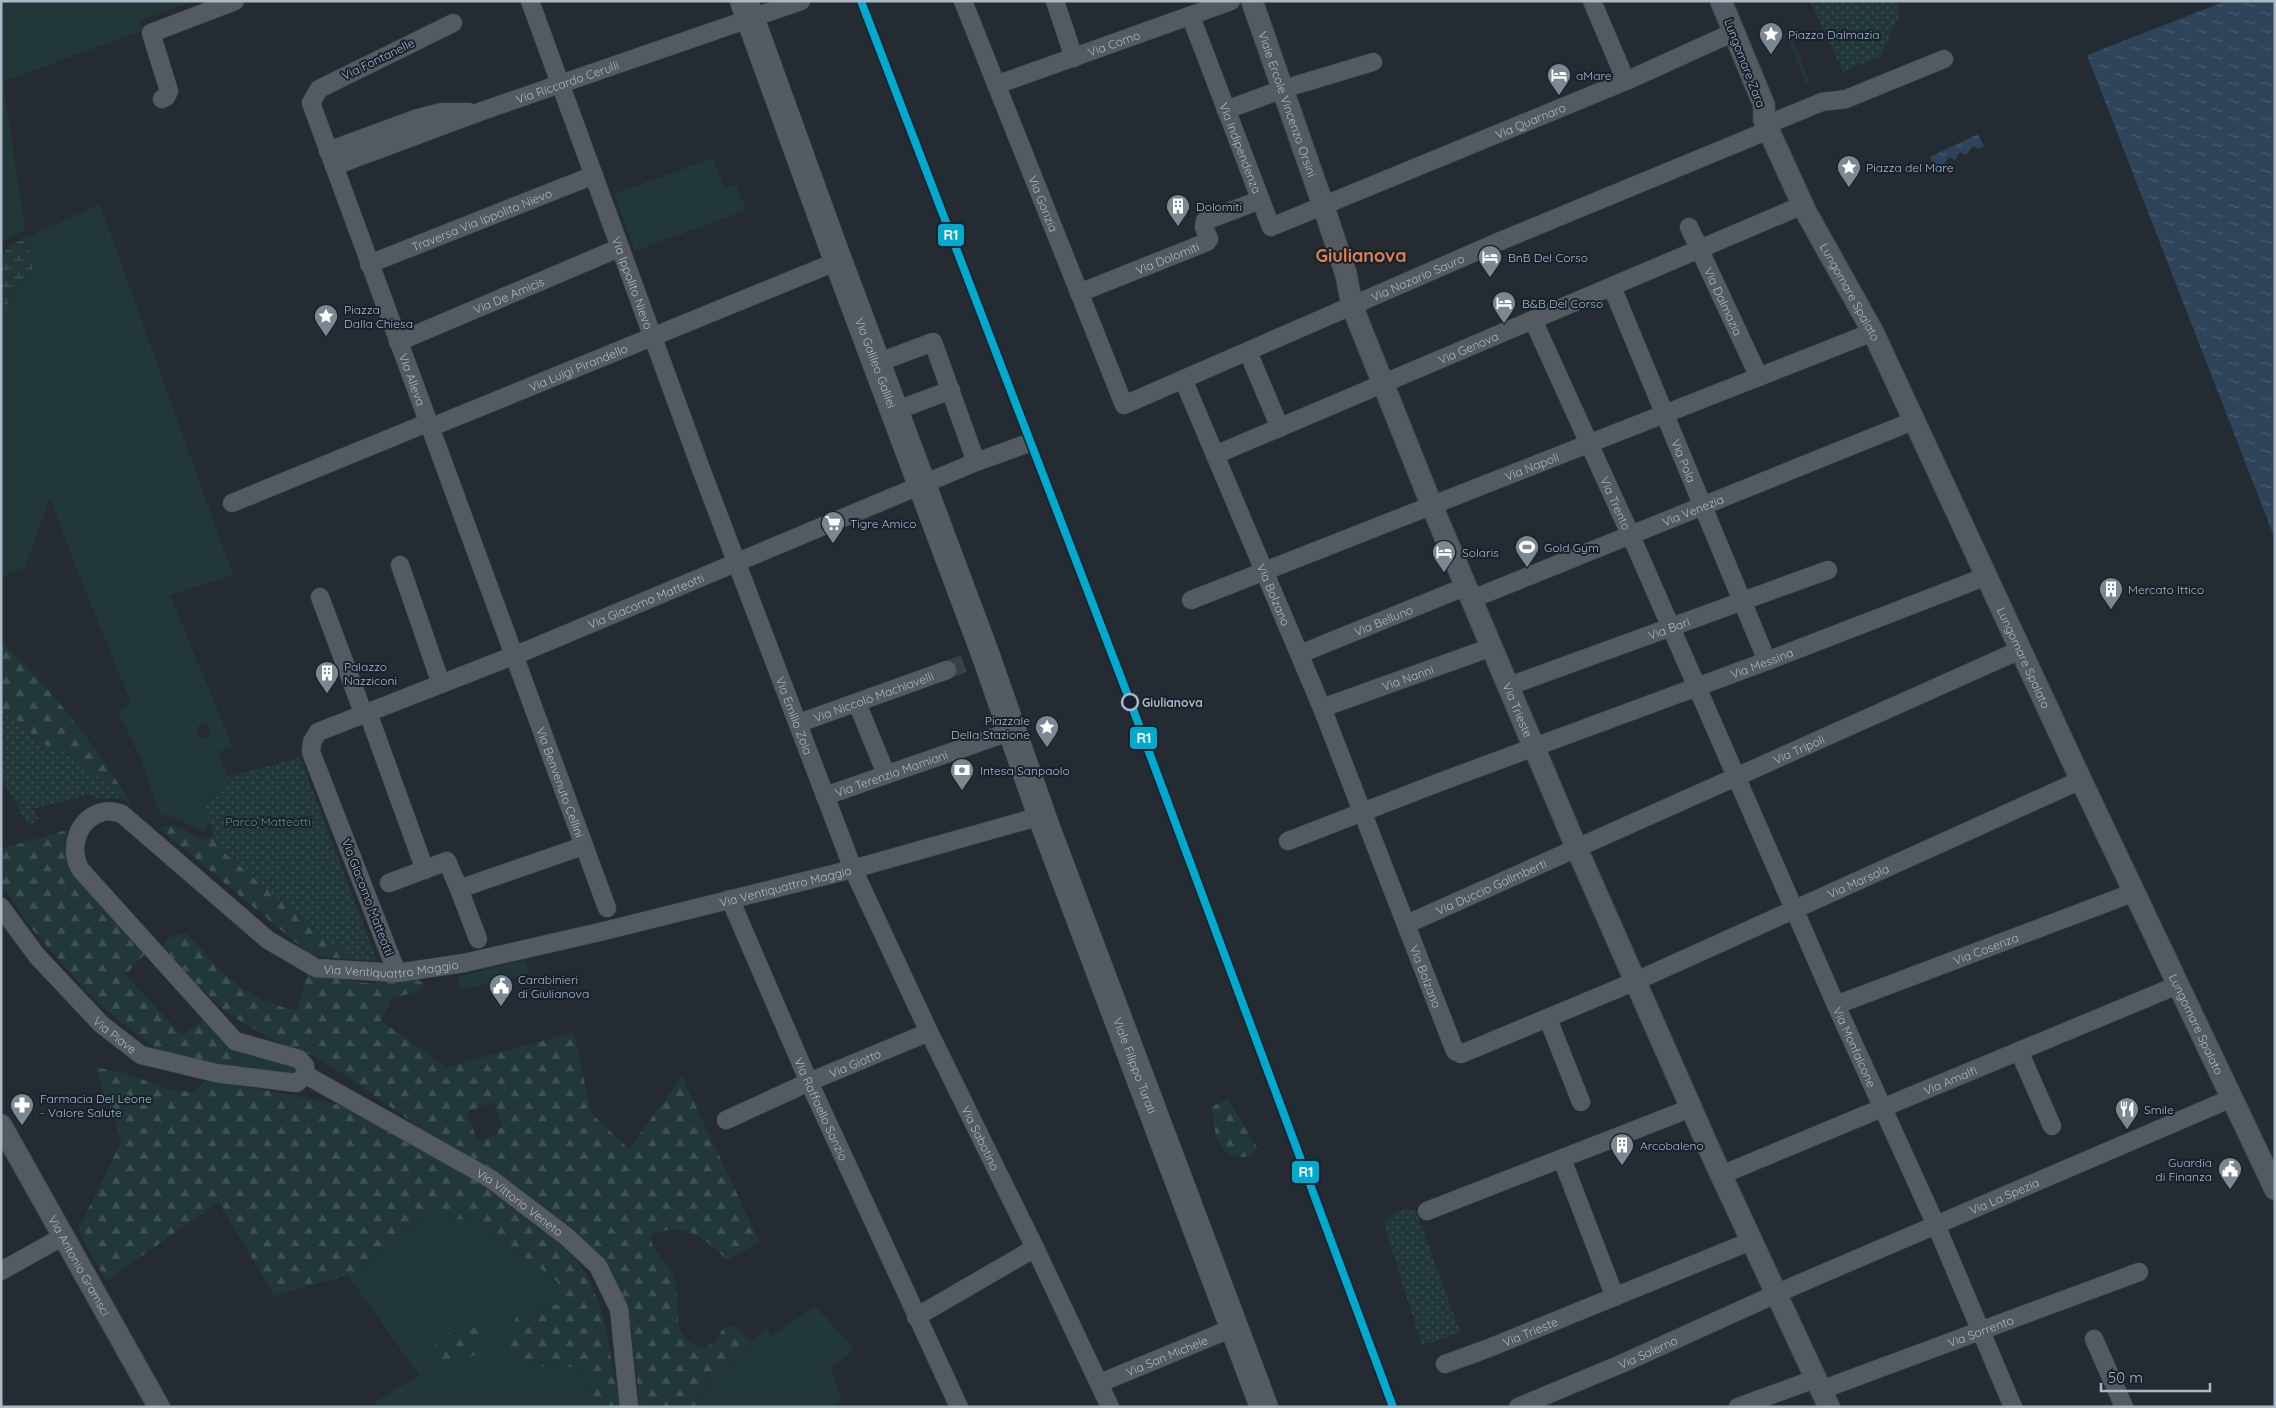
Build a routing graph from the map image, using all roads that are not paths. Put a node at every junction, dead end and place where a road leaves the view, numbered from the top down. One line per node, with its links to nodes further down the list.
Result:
1 (235, 1): 21 (street)
2 (530, 1): 18 (street, Via Ippolito Nievo)
3 (801, 1): 10 (street, Via Riccardo Cerulli)
4 (963, 1): 19 (street, Via Gorizia)
5 (1055, 1): 14 (street)
6 (1231, 1): 11 (street, Via Como)
7 (1592, 1): 17 (street)
8 (1721, 1): 13 (street, Lungomare Zara)
9 (1253, 2): 20 (street, Viale Ercole Vincenzo Orsini)
10 (748, 10): 18 (street, Via Riccardo Cerulli); 33 (main road, Via Galileo Galilei)
11 (1190, 17): 14 (street, Via Como); 23 (street, Via Indipendenza)
12 (453, 23): 22 (street, Via Fontanelle)
13 (1734, 32): 17 (street, Via Quarnaro); 24 (street, Lungomare Zara)
14 (1074, 58): 19 (street, Via Como)
15 (1944, 58): 24 (street, Lungomare Zara)
16 (1373, 62): 20 (street)
17 (1626, 81): 28 (street, Via Quarnaro)
18 (561, 84): 25 (street, Via Riccardo Cerulli); 26 (street, Via Ippolito Nievo)
19 (996, 85): 36 (street, Via Gorizia)
20 (1283, 89): 23 (street); 28 (street, Viale Ercole Vincenzo Orsini)
21 (162, 99)
22 (311, 103): 25 (street, Via Alleva)
23 (1226, 110): 27 (street, Via Indipendenza)
24 (1768, 128): 29 (street, Lungomare Spalato); 37 (street, Via Nazario Sauro)
25 (331, 159): 34 (street, Via Alleva)
26 (594, 176): 31 (street, Via Ippolito Nievo); 34 (street, Traversa Via Ippolito Nievo)
27 (1260, 200): 28 (street, Via Indipendenza); 36 (street, Via Dolomiti)
28 (1323, 205): 37 (street, Viale Ercole Vincenzo Orsini)
29 (1803, 205): 32 (street, Via Genova); 39 (street, Lungomare Spalato)
30 (1689, 227): 32 (street, Via Dalmazia)
31 (619, 248): 40 (street, Via Ippolito Nievo); 41 (street, Via De Amicis)
32 (1700, 249): 35 (street, Via Genova); 44 (street, Via Dalmazia)
33 (838, 261): 40 (street, Via Luigi Pirandello); 43 (main road, Via Galileo Galilei)
34 (369, 264): 41 (street, Via Alleva)
35 (1612, 287): 38 (street, Via Genova); 50 (street, Via Pola)
36 (1079, 293): 48 (street, Via Gorizia)
37 (1351, 299): 42 (street, Via Nazario Sauro); 46 (street, Via Trieste)
38 (1533, 320): 46 (street, Via Genova); 55 (street, Via Trento)
39 (1873, 332): 44 (street, Via Napoli); 51 (street, Lungomare Spalato)
40 (653, 337): 52 (street, Via Luigi Pirandello); 63 (street, Via Ippolito Nievo)
41 (398, 342): 52 (street, Via Alleva)
42 (1248, 352): 45 (street, Via Nazario Sauro); 53 (street)
43 (877, 363): 47 (street); 49 (main road, Via Galileo Galilei)
44 (1759, 377): 50 (street, Via Napoli)
45 (1183, 379): 48 (street, Via Nazario Sauro); 56 (street, Via Bolzano)
46 (1383, 384): 53 (street, Via Genova); 60 (street, Via Trieste)
47 (951, 390): 49 (street); 57 (street)
48 (1124, 405)
49 (895, 412): 58 (main road, Via Galileo Galilei)
50 (1666, 415): 55 (street, Via Napoli); 61 (street, Via Pola)
51 (1912, 421): 61 (street, Via Venezia); 67 (street, Lungomare Spalato)
52 (428, 426): 59 (street, Via Luigi Pirandello); 76 (street, Via Alleva)
53 (1280, 428): 56 (street, Via Genova)
54 (1026, 444): 57 (street)
55 (1589, 444): 60 (street, Via Napoli); 62 (street, Via Trento)
56 (1215, 455): 65 (street, Via Bolzano)
57 (976, 462): 58 (street)
58 (922, 486): 63 (street, Via Giacomo Matteotti); 86 (main road, Via Galileo Galilei)
59 (232, 503)
60 (1432, 506): 65 (street, Via Napoli); 68 (street, Via Trieste)
61 (1704, 506): 62 (street, Via Venezia); 71 (street, Via Pola)
62 (1631, 536): 68 (street, Via Venezia); 72 (street, Via Trento)
63 (738, 563): 76 (street, Via Giacomo Matteotti); 85 (street, Via Emilio Zola)
64 (400, 565): 79 (street)
65 (1265, 570): 70 (street, Via Napoli); 75 (street, Via Bolzano)
66 (1828, 570): 71 (street, Via Bari)
67 (1986, 576): 74 (street, Lungomare Spalato); 77 (street, Via Messina)
68 (1470, 592): 73 (street, Via Trieste); 75 (street, Via Belluno)
69 (320, 597): 84 (street)
70 (1191, 600)
71 (1743, 602): 72 (street, Via Bari); 77 (street, Via Pola)
72 (1671, 628): 80 (street, Via Bari); 81 (street, Via Trento)
73 (1492, 647): 80 (street, Via Trieste); 83 (street, Via Nanni)
74 (2020, 650): 89 (street, Via Tripoli); 90 (street, Lungomare Spalato)
75 (1300, 654): 83 (street, Via Bolzano)
76 (514, 656): 79 (street, Via Giacomo Matteotti); 95 (street, Via Benvenuto Cellini)
77 (1767, 661): 81 (street, Via Messina)
78 (947, 670): 82 (street, Via Niccolò Machiavelli)
79 (441, 684): 84 (street, Via Giacomo Matteotti)
80 (1509, 686): 87 (street, Via Trieste)
81 (1695, 687): 87 (street, Via Messina); 89 (street, Via Monfalcone)
82 (857, 703): 85 (street, Via Niccolò Machiavelli); 88 (street)
83 (1322, 708): 92 (street, Via Bolzano)
84 (366, 714): 98 (street); 108 (street, Via Giacomo Matteotti)
85 (799, 723): 91 (street, Via Emilio Zola)
86 (1011, 727): 88 (street, Via Terenzio Mamiani); 93 (main road, Viale Filippo Turati)
87 (1535, 746): 92 (street); 96 (street, Via Trieste)
88 (886, 774): 91 (street, Via Terenzio Mamiani)
89 (1734, 776): 96 (street, Via Tripoli); 105 (street, Via Monfalcone)
90 (2081, 780): 101 (street, Lungomare Spalato); 105 (street, Via Marsala)
91 (825, 796): 97 (street, Via Emilio Zola)
92 (1363, 812): 94 (street); 106 (street, Via Bolzano)
93 (1041, 816): 97 (street, Via Ventiquattro Maggio); 138 (main road, Viale Filippo Turati)
94 (1288, 842)
95 (584, 846): 100 (street); 104 (street, Via Benvenuto Cellini)
96 (1577, 849): 106 (street, Via Duccio Galimberti); 109 (street, Via Trieste)
97 (853, 869): 102 (street, Via Ventiquattro Maggio); 113 (street, Via Sabotino)
98 (425, 870): 99 (street); 100 (street)
99 (389, 884)
100 (459, 889): 107 (street)
101 (2136, 892): 110 (street, Lungomare Spalato); 111 (street, Via Cosenza)
102 (730, 899): 108 (street, Via Ventiquattro Maggio); 117 (street, Via Raffaello Sanzio)
103 (1, 907): 116 (street, Via Piave)
104 (607, 908)
105 (1795, 909): 109 (street, Via Marsala); 111 (street, Via Monfalcone)
106 (1407, 924): 115 (street, Via Bolzano)
107 (478, 939)
108 (397, 973): 116 (street, Via Ventiquattro Maggio)
109 (1636, 981): 112 (street, Via Marsala); 120 (street, Via Trieste)
110 (2178, 985): 114 (street, Via Amalfi); 118 (street, Lungomare Spalato)
111 (1836, 1005): 121 (street, Via Monfalcone)
112 (1548, 1019): 115 (street, Via Marsala); 119 (street)
113 (929, 1032): 117 (street, Via Giotto); 132 (street, Via Sabotino)
114 (2020, 1051): 121 (street, Via Amalfi); 124 (street)
115 (1461, 1054)
116 (306, 1075): 145 (street, Via Vittorio Veneto)
117 (809, 1082): 122 (street, Via Giotto); 137 (street, Via Raffaello Sanzio)
118 (2232, 1098): 127 (street, Lungomare Spalato); 129 (street, Via La Spezia)
119 (1581, 1102)
120 (1691, 1108): 125 (street); 126 (street, Via Trieste)
121 (1882, 1108): 126 (street, Via Amalfi); 129 (street, Via Monfalcone)
122 (726, 1120)
123 (1, 1125): 130 (street, Via Antonio Gramsci)
124 (2052, 1126)
125 (1562, 1159): 128 (street); 136 (street)
126 (1721, 1175): 131 (street, Via Trieste)
127 (2275, 1189)
128 (1428, 1211)
129 (1936, 1225): 135 (street, Via La Spezia); 139 (street, Via Monfalcone)
130 (64, 1236): 133 (street); 144 (street, Via Antonio Gramsci)
131 (1751, 1241): 135 (street, Via Trieste); 136 (street, Via Trieste)
132 (1035, 1248): 137 (street); 142 (street, Via Sabotino)
133 (1, 1271)
134 (2139, 1272): 139 (street, Via Sorrento)
135 (1776, 1294): 143 (street, Via Trieste); 149 (street, Via Salerno)
136 (1615, 1297): 141 (street, Via Trieste)
137 (916, 1317): 146 (street, Via Raffaello Sanzio)
138 (1235, 1327): 142 (street, Via San Michele); 148 (main road, Viale Filippo Turati)
139 (1981, 1330): 143 (street, Via Sorrento); 151 (street, Via Monfalcone)
140 (2094, 1339): 152 (street)
141 (1445, 1364)
142 (1100, 1383): 147 (street, Via Sabotino)
143 (1822, 1392): 150 (street)
144 (159, 1407)
145 (629, 1407)
146 (960, 1407)
147 (1110, 1407)
148 (1264, 1407)
149 (1518, 1407)
150 (1738, 1407)
151 (2013, 1407)
152 (2124, 1407)

